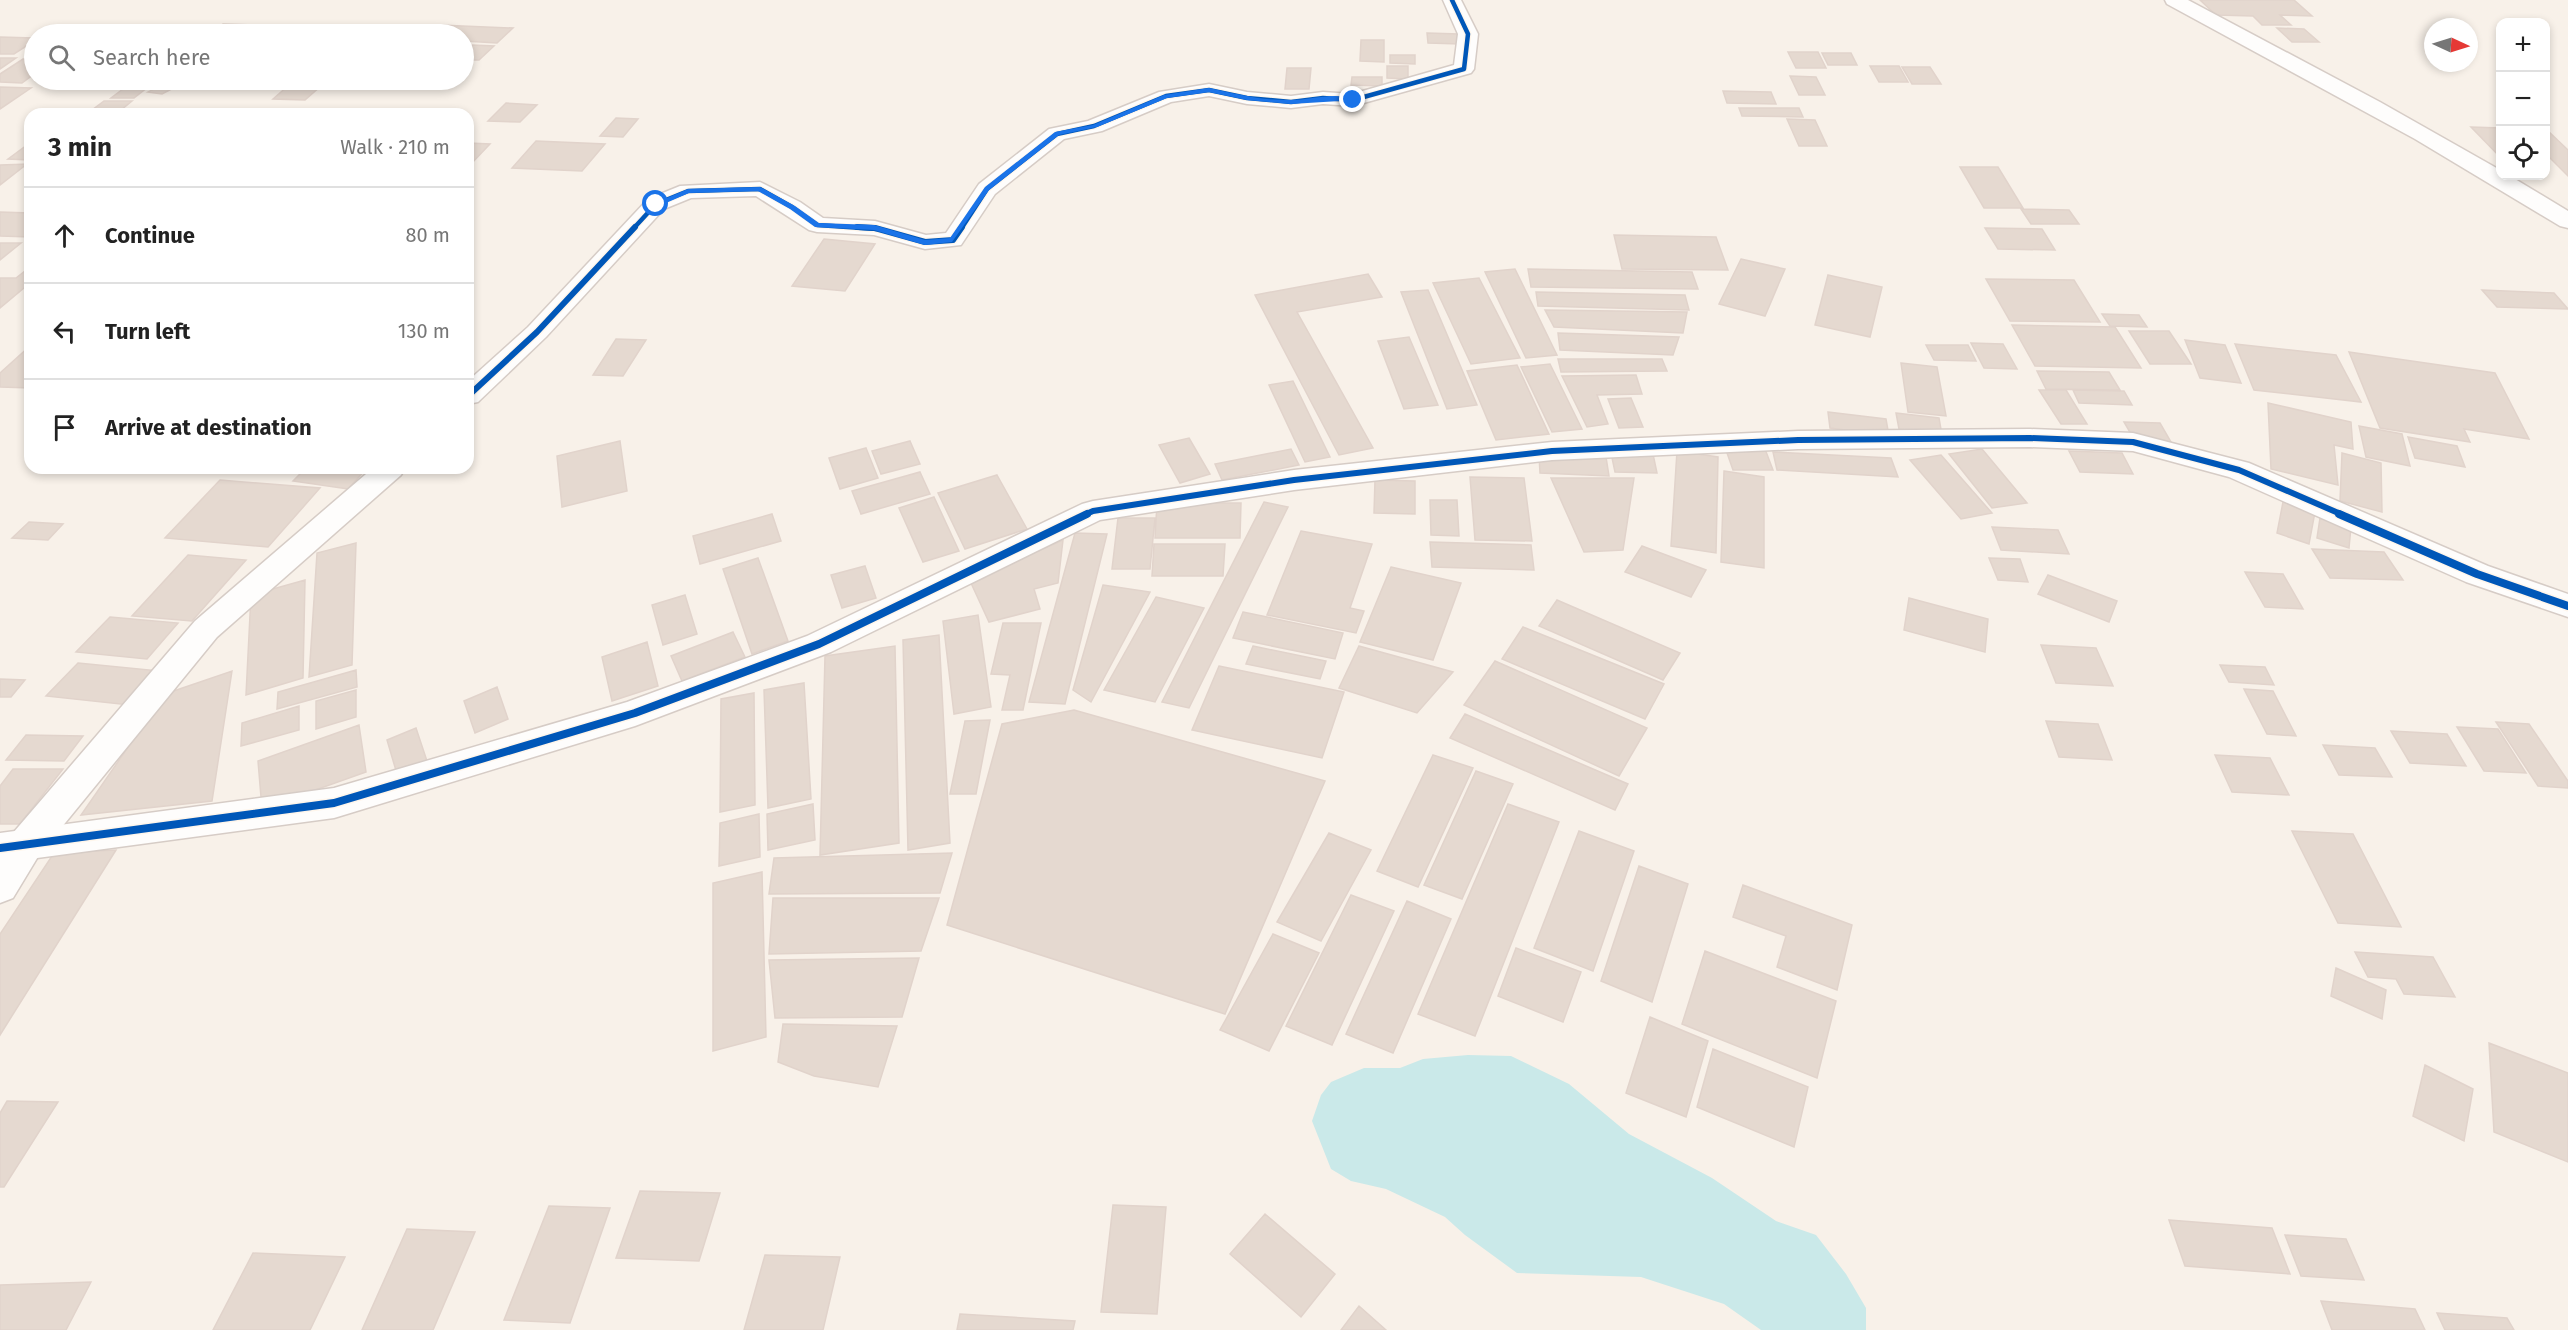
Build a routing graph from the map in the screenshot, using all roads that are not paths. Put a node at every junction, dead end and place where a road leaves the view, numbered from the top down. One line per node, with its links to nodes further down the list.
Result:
1 (1452, 0): 4 (street)
2 (2174, 0): 3 (street)
3 (2568, 220)
4 (474, 390)
5 (384, 474): 7 (street)
6 (2568, 606): 7 (street)
7 (13, 846): 8 (street)
8 (0, 887)

